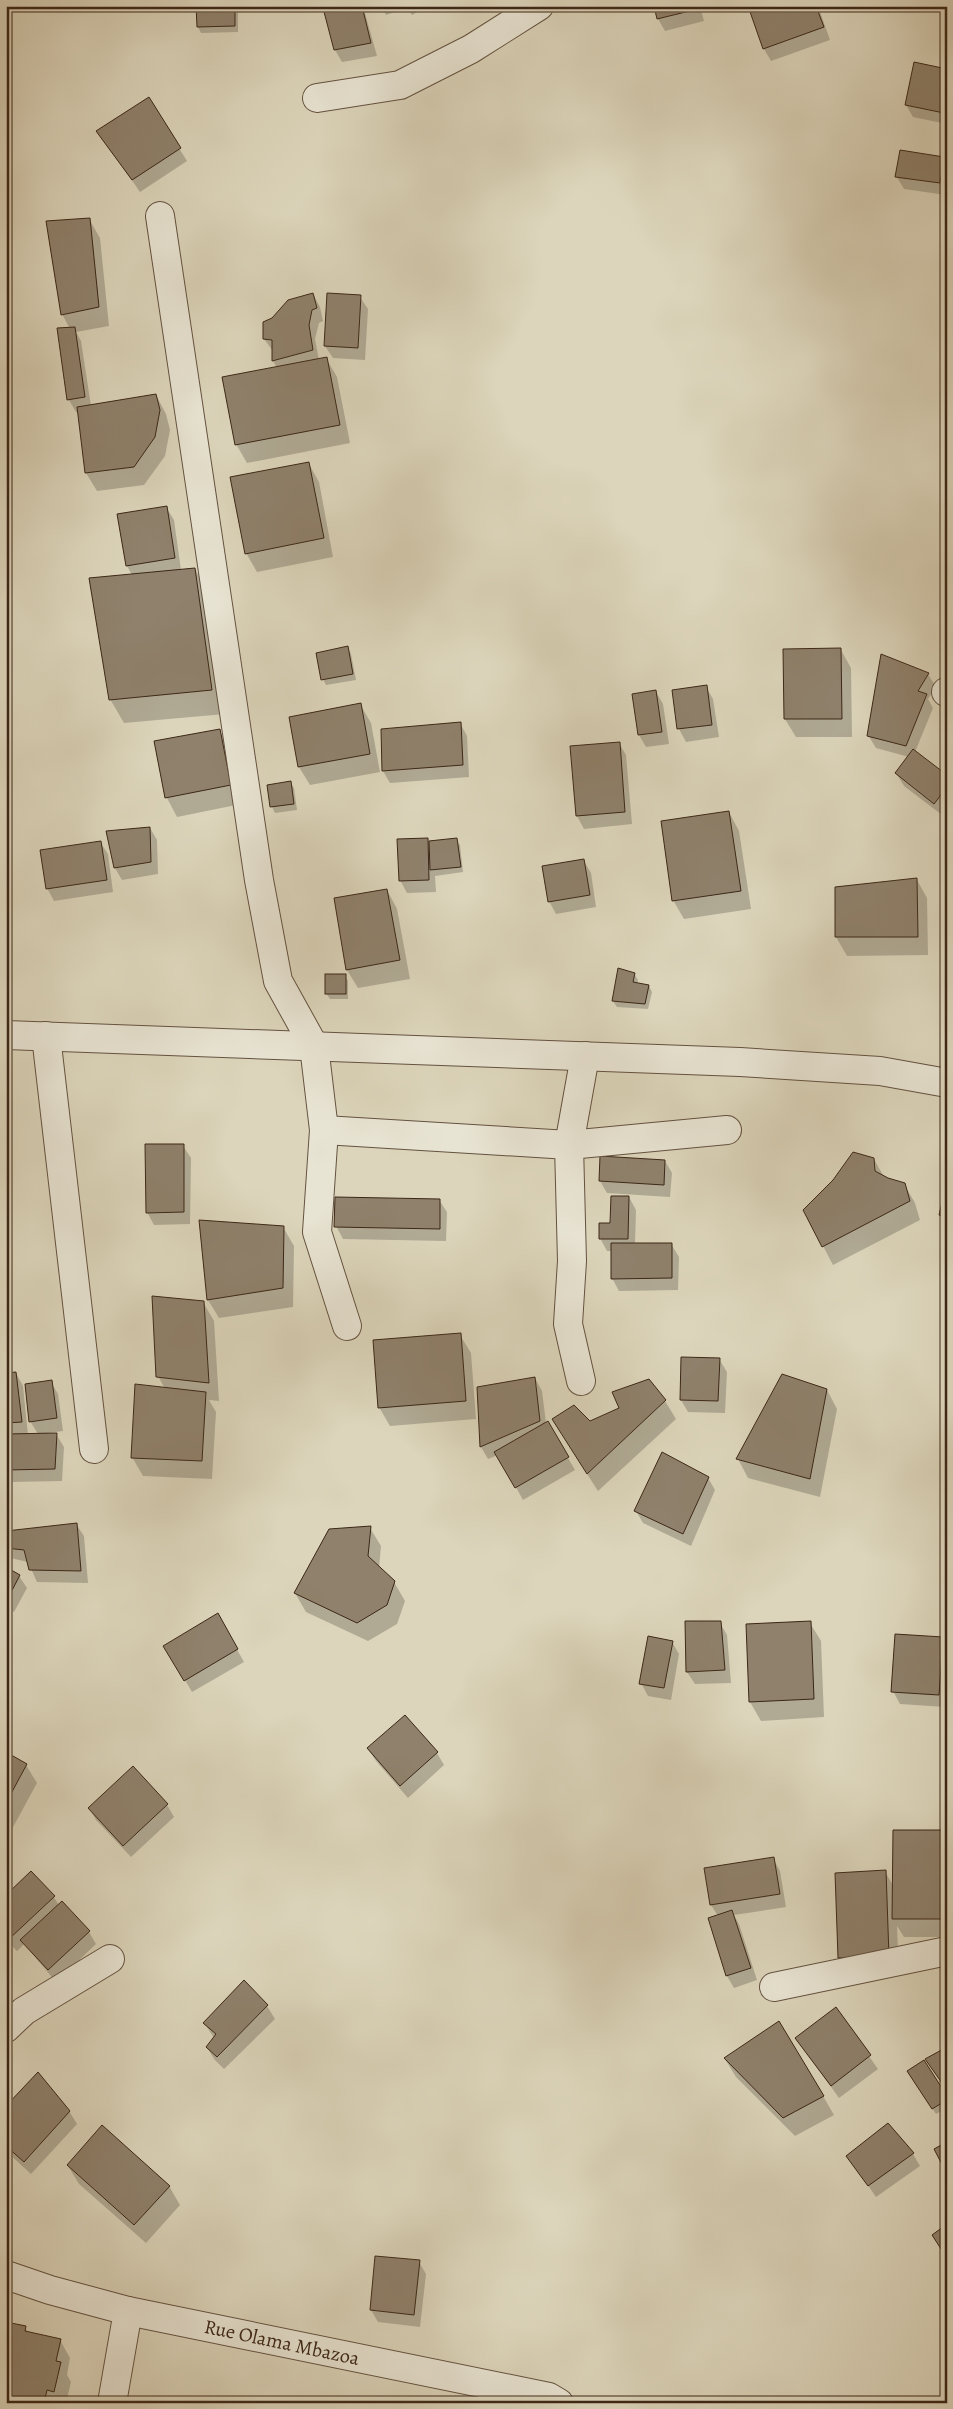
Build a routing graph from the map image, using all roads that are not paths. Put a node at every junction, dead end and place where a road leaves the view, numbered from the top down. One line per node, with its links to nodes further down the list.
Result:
1 (538, 6): 2 (street)
2 (317, 98)
3 (160, 216): 6 (street)
4 (6, 1035): 5 (street)
5 (46, 1036): 6 (street); 14 (street)
6 (314, 1046): 7 (street); 9 (street)
7 (585, 1056): 8 (street); 11 (street)
8 (947, 1083)
9 (324, 1130): 11 (street); 12 (street)
10 (727, 1130): 11 (street)
11 (568, 1145): 13 (street)
12 (347, 1326)
13 (581, 1381)
14 (94, 1448)
15 (947, 1951): 17 (street)
16 (110, 1959): 18 (street)
17 (774, 1987)
18 (6, 2028)
19 (6, 2275): 20 (street, Rue Olama Mbazoa)
20 (128, 2311): 21 (street); 22 (street, Rue Olama Mbazoa)
21 (112, 2403)
22 (559, 2403)

